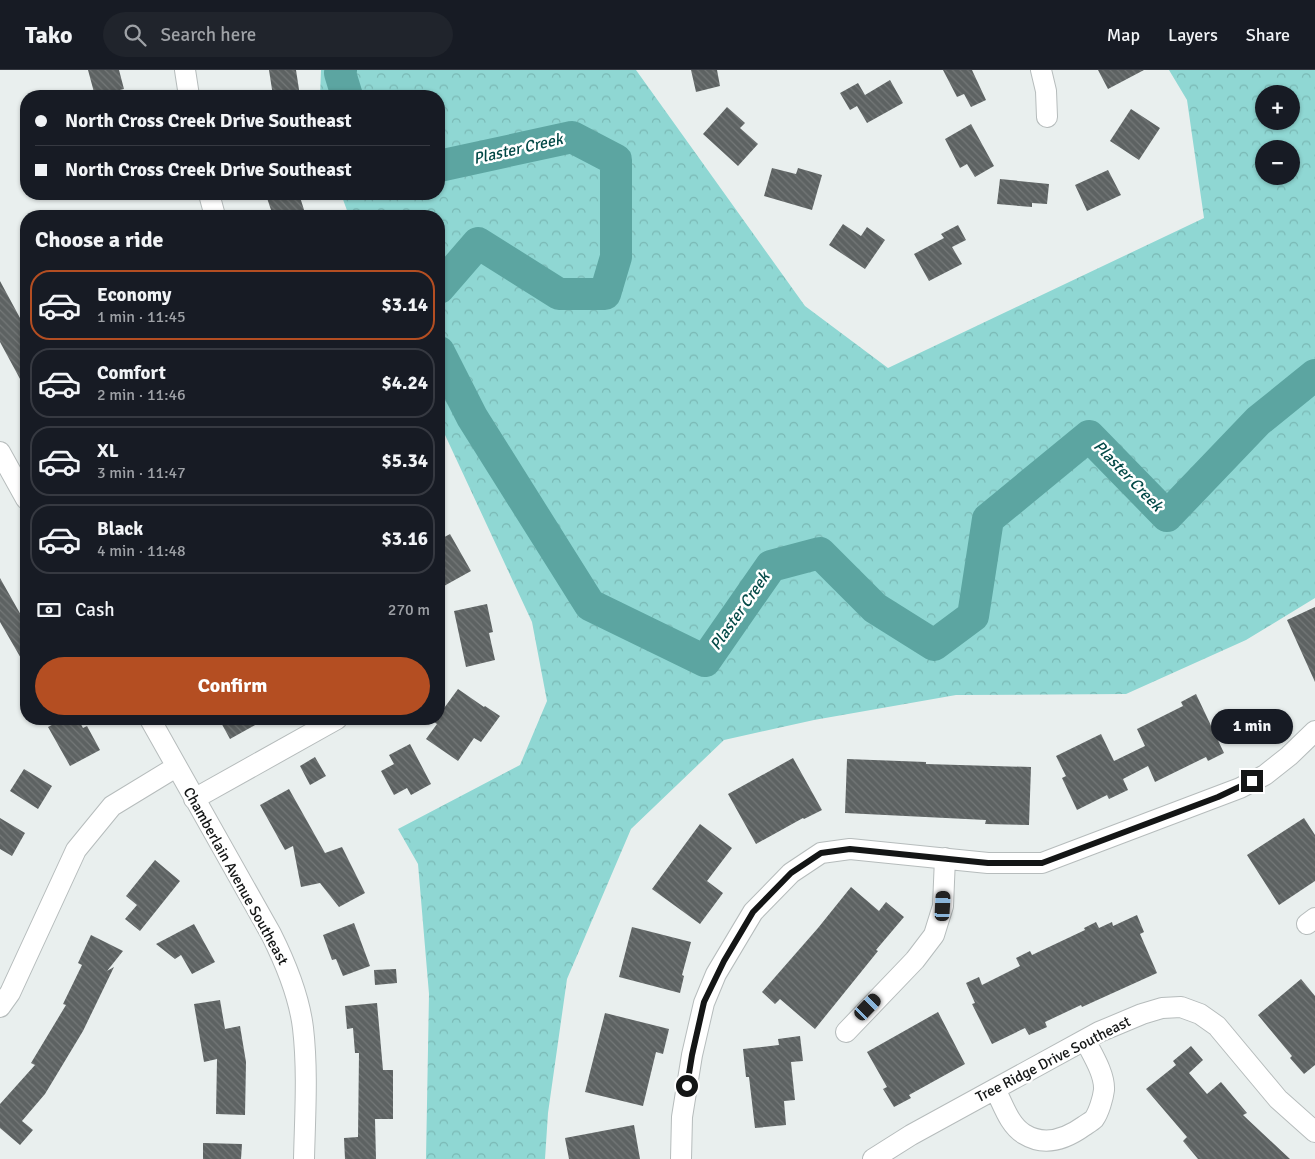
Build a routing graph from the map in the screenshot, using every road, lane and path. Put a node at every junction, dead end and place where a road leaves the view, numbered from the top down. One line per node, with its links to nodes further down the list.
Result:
1 (185, 70): 3 (street)
2 (1041, 70): 4 (street)
3 (188, 90)
4 (1047, 117)
5 (0, 452): 6 (street)
6 (20, 488)
7 (153, 725): 10 (street, Chamberlain Avenue Southeast)
8 (326, 725): 11 (street)
9 (1315, 731): 12 (street)
10 (176, 767): 11 (street, Chamberlain Avenue Southeast); 13 (street)
11 (194, 799): 18 (street, Chamberlain Avenue Southeast)
12 (945, 858): 14 (street); 19 (street)
13 (0, 1007)
14 (846, 1032)
15 (1085, 1040): 16 (street, Tree Ridge Drive Southeast); 16 (street); 17 (street, Tree Ridge Drive Southeast)
16 (995, 1089): 20 (street, Tree Ridge Drive Southeast)
17 (1315, 1132)
18 (304, 1159)
19 (681, 1159)
20 (873, 1159)

